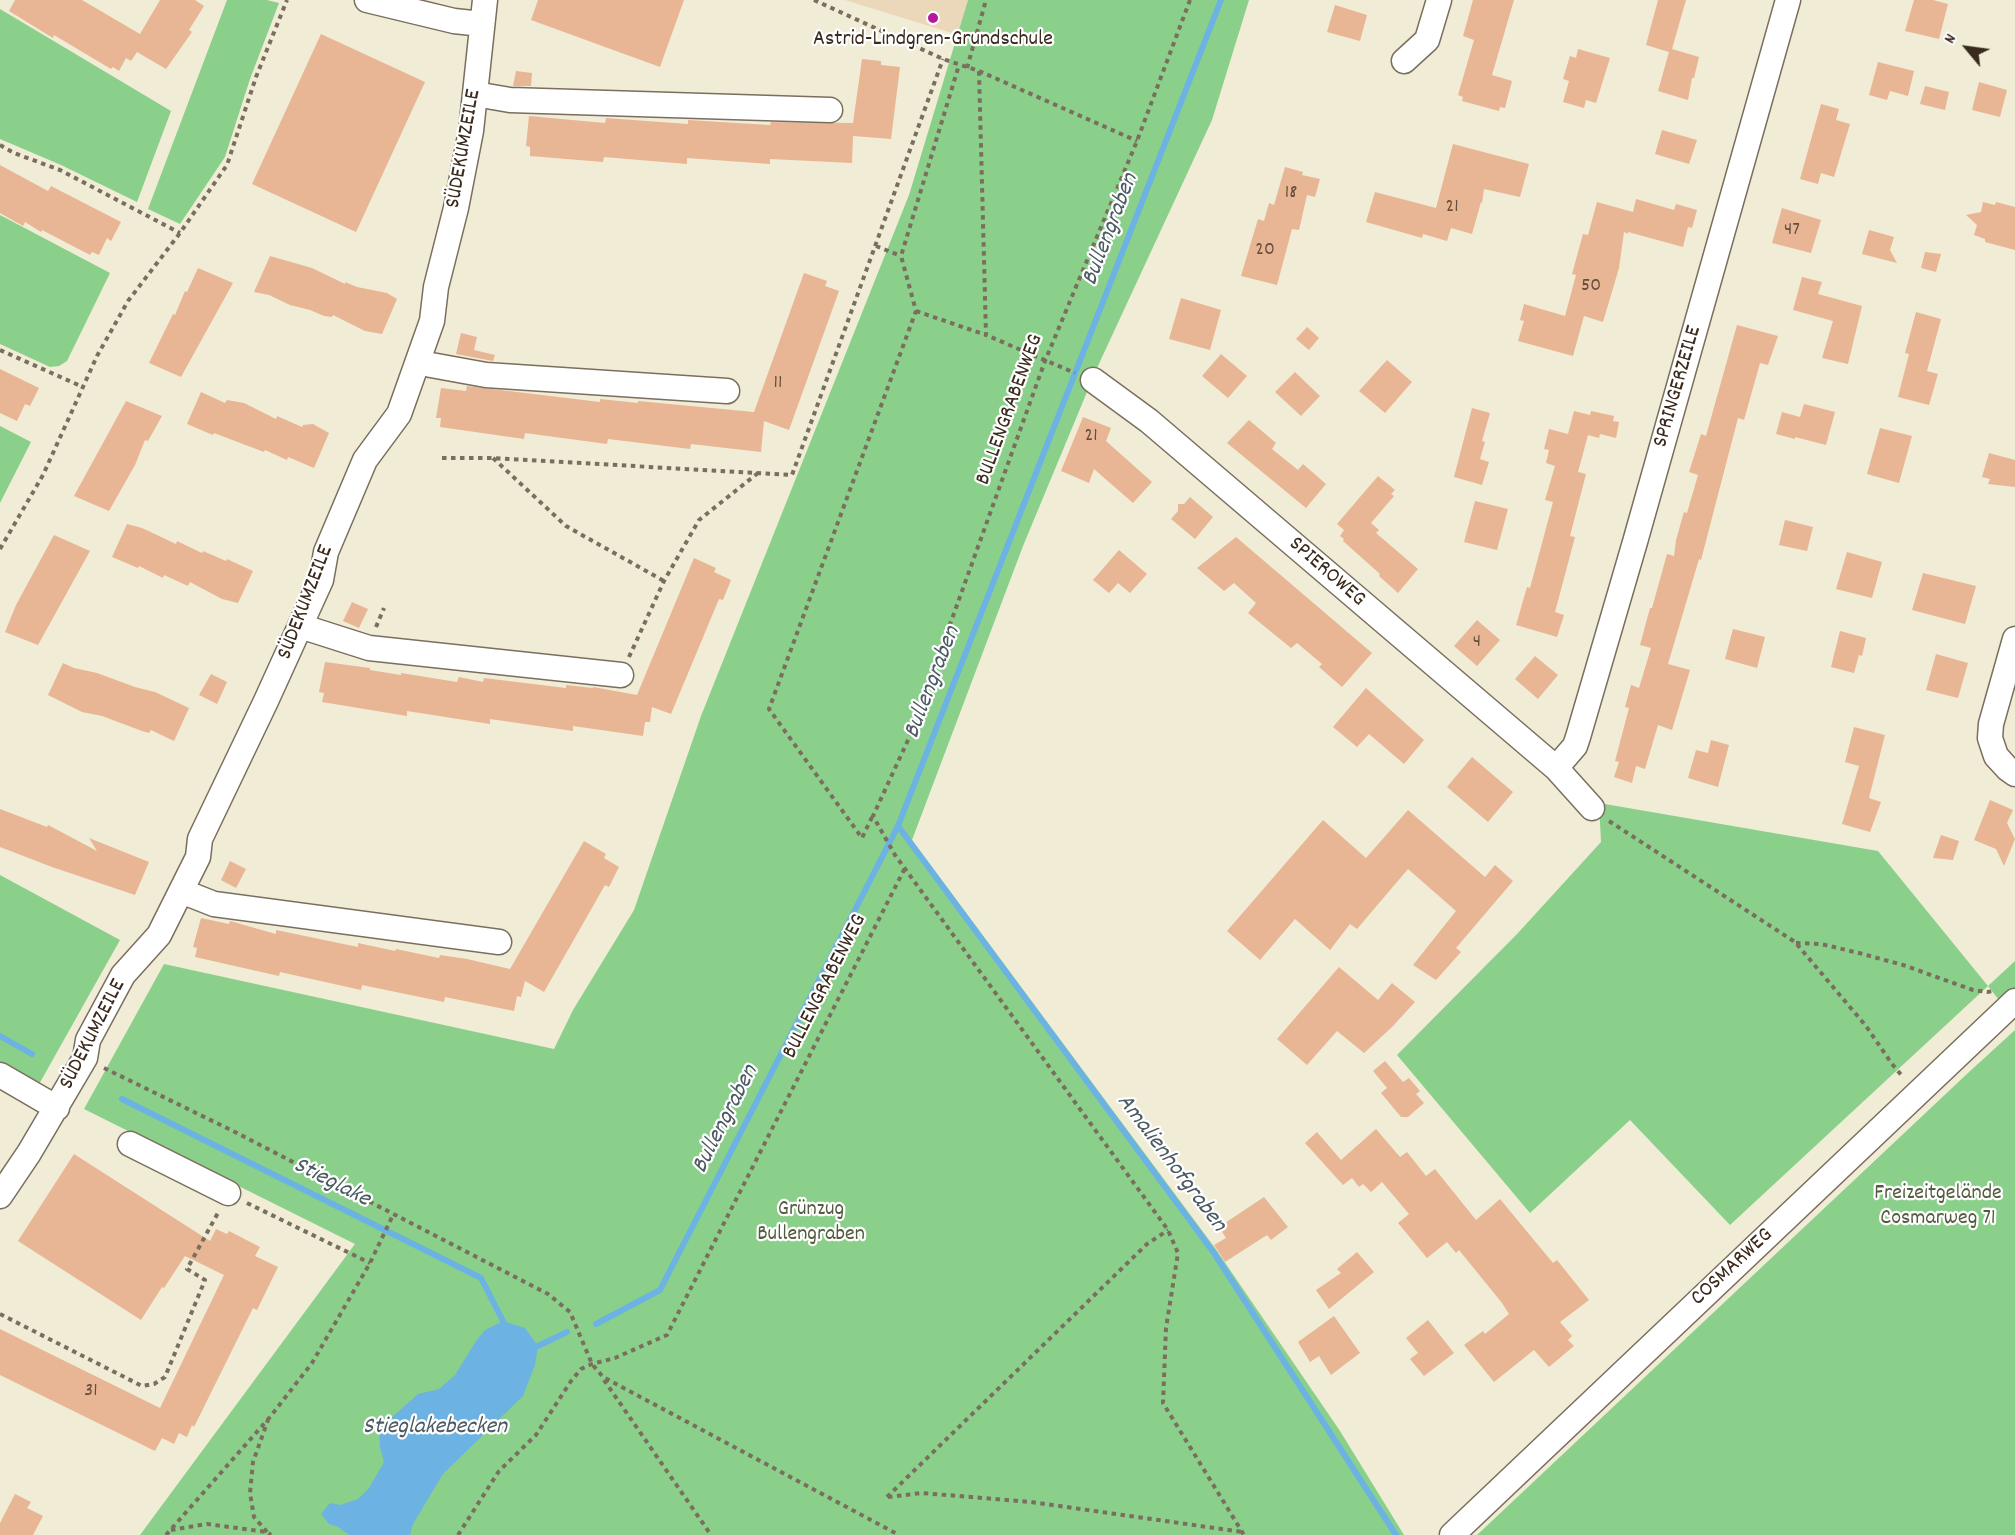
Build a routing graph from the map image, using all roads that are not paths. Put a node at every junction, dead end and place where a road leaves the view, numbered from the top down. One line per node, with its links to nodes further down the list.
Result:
1 (367, 0): 4 (street)
2 (1439, 0): 5 (street)
3 (1788, 0): 14 (street, SPRINGERZEILE)
4 (484, 12): 6 (street, SÜDEKUMZEILE)
5 (1404, 62)
6 (475, 94): 7 (street); 8 (street, SÜDEKUMZEILE)
7 (830, 110)
8 (418, 360): 10 (street); 11 (street, SÜDEKUMZEILE)
9 (1093, 380): 14 (street, SPIEROWEG)
10 (727, 392)
11 (300, 626): 13 (street); 17 (street, SÜDEKUMZEILE)
12 (2015, 639): 15 (street)
13 (621, 675)
14 (1556, 768): 16 (street, SPIEROWEG)
15 (2015, 774)
16 (1592, 808)
17 (181, 891): 18 (street); 21 (street, SÜDEKUMZEILE)
18 (499, 942)
19 (2007, 995): 25 (street, COSMARWEG)
20 (0, 1074): 21 (street)
21 (57, 1108): 24 (street, SÜDEKUMZEILE)
22 (130, 1144): 23 (street)
23 (228, 1193)
24 (0, 1196)
25 (1452, 1535)

